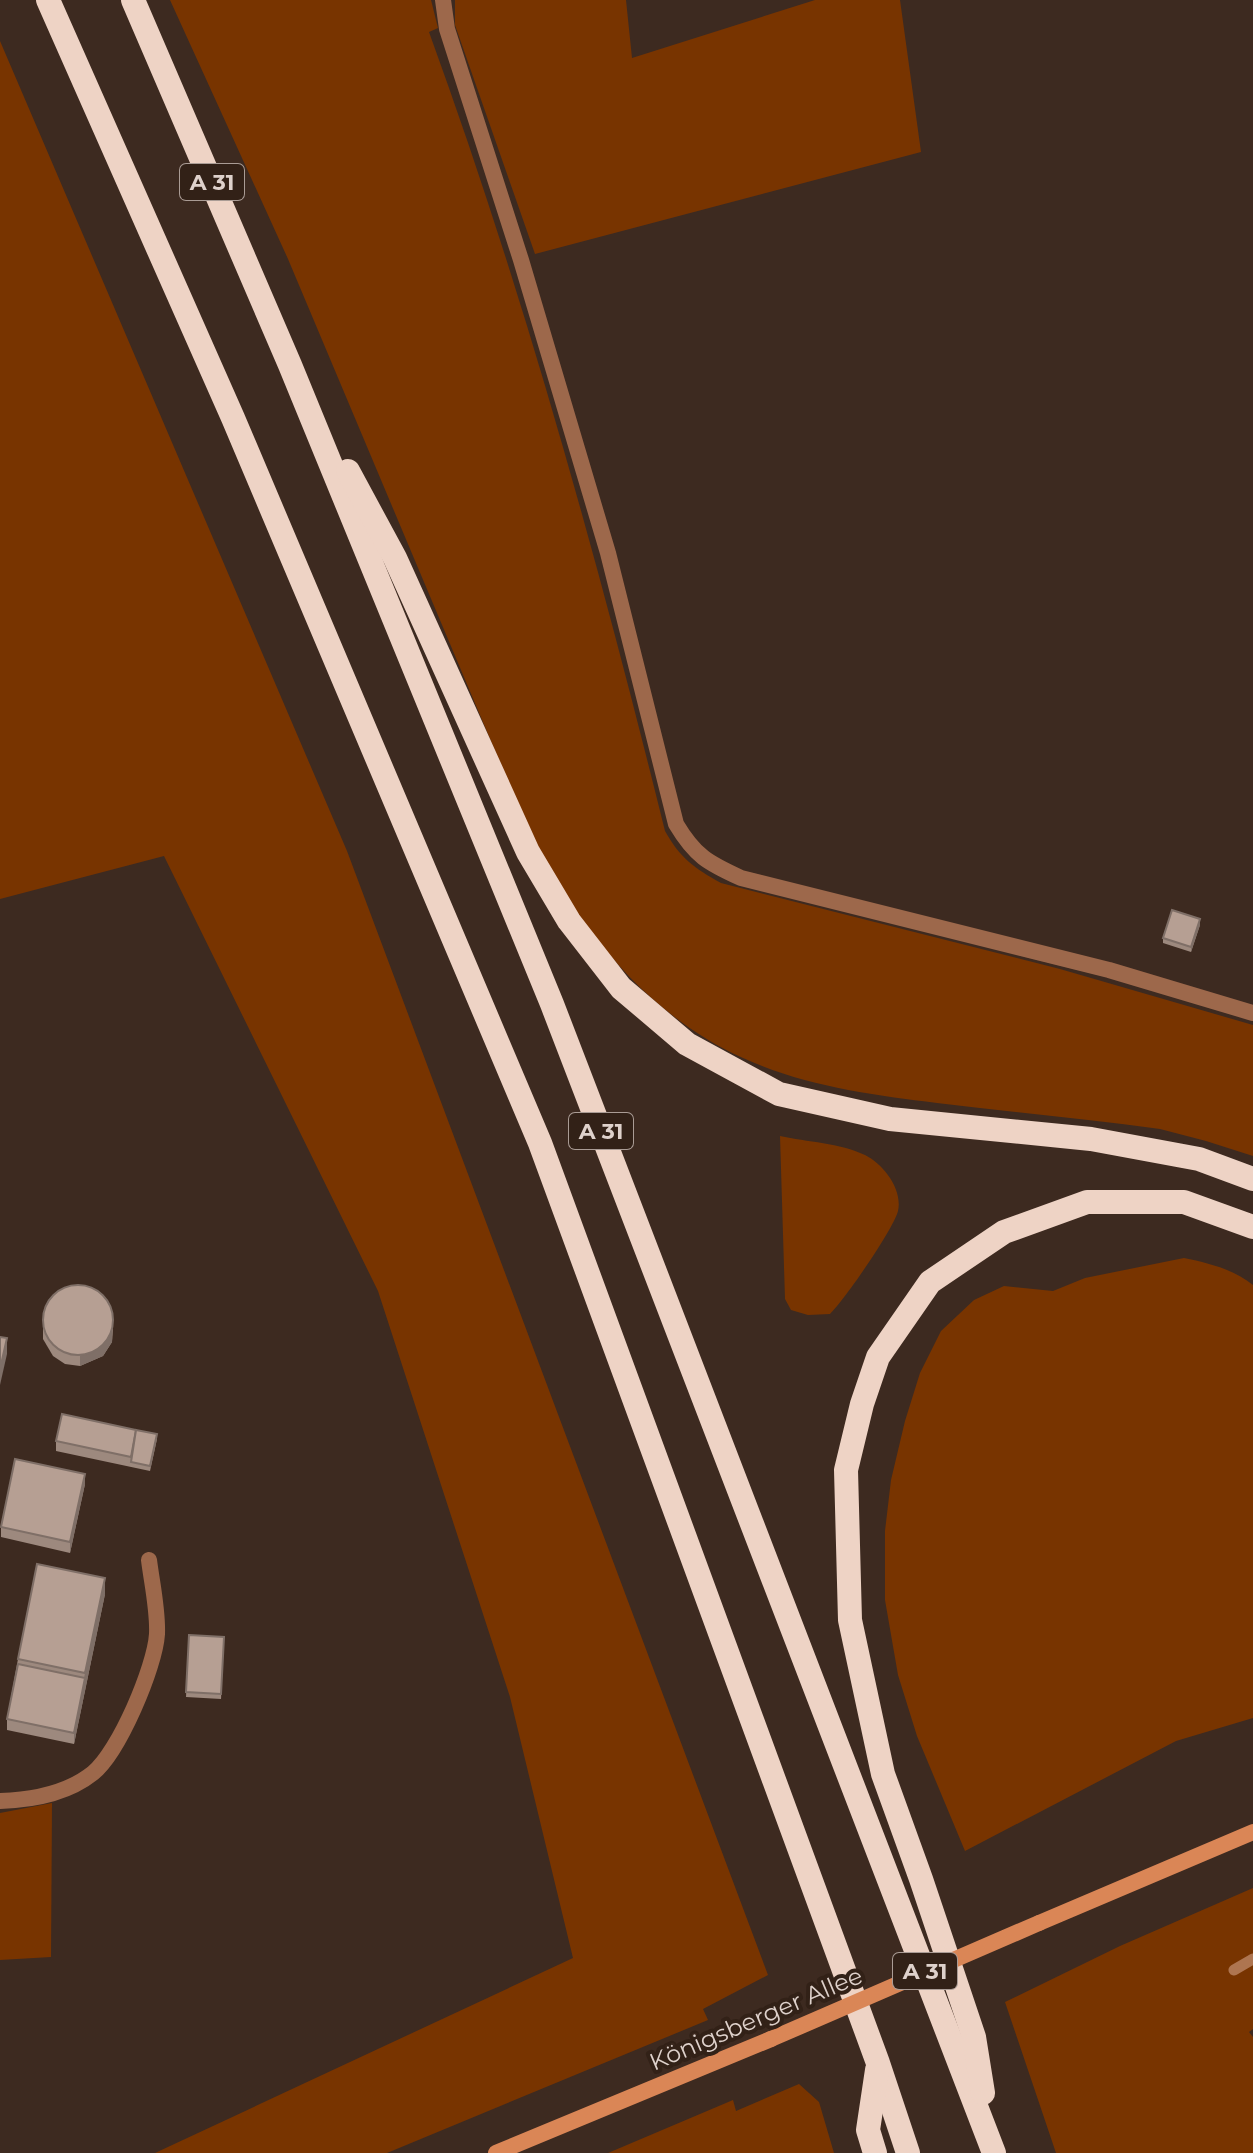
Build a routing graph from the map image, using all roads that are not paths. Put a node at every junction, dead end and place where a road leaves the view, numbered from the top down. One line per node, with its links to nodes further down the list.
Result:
1 (48, 0): 11 (highway, A 31)
2 (133, 0): 4 (highway, A 31)
3 (443, 0): 5 (lane)
4 (290, 365): 6 (highway); 12 (highway, A 31)
5 (1253, 1013)
6 (1253, 1179)
7 (1253, 1227): 12 (highway)
8 (149, 1560): 9 (lane)
9 (0, 1801)
10 (1253, 1832): 13 (main road, Königsberger Allee, bridge)
11 (878, 2063): 14 (highway); 15 (highway, A 31)
12 (994, 2152)
13 (496, 2153)
14 (875, 2153)
15 (908, 2153)

